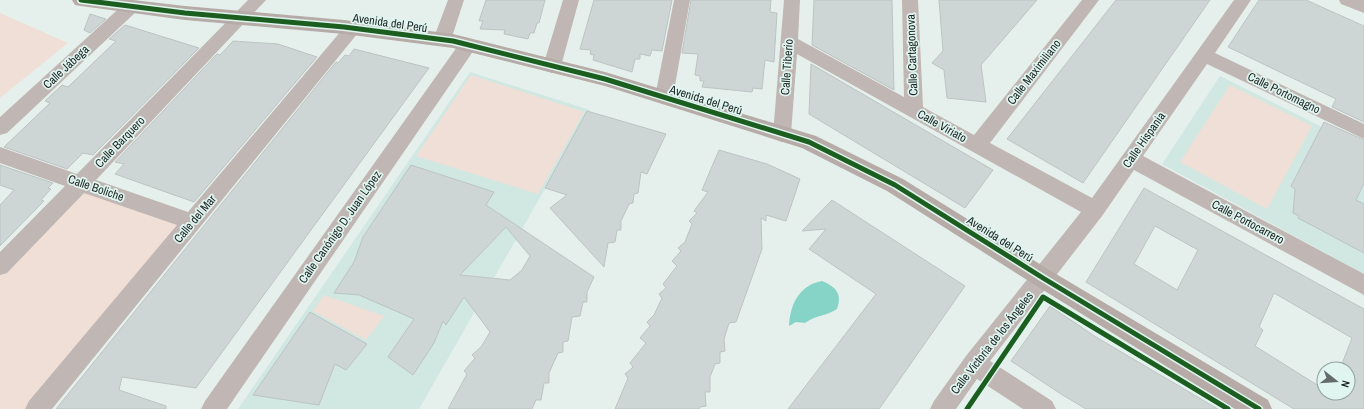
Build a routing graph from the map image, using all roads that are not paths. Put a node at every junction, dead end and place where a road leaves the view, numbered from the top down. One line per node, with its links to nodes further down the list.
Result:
1 (81, 0): 11 (street, Avenida del Perú)
2 (258, 0): 13 (street, Calle Barquero)
3 (456, 0): 15 (street)
4 (571, 0): 19 (street)
5 (682, 0): 20 (street)
6 (792, 0): 16 (street, Calle Tiberio)
7 (910, 0): 21 (street, Calle Cartagonova)
8 (1091, 0): 25 (street, Calle Maximiliano)
9 (1243, 0): 18 (street, Calle Hispania)
10 (1347, 0): 12 (street)
11 (132, 6): 13 (street, Avenida del Perú); 22 (street, Calle Jábega)
12 (1364, 7)
13 (240, 19): 14 (street, Avenida del Perú); 28 (street, Calle Barquero)
14 (353, 28): 15 (street, Avenida del Perú); 30 (street, Calle del Mar)
15 (442, 40): 17 (street, Avenida del Perú)
16 (789, 42): 21 (street, Calle Viriato); 24 (street, Calle Tiberio)
17 (468, 45): 19 (street, Avenida del Perú); 36 (street, Calle Canónigo D. Juan López)
18 (1204, 55): 23 (street, Calle Portomagno); 27 (street, Calle Hispania)
19 (552, 66): 20 (street, Avenida del Perú)
20 (664, 97): 24 (street, Avenida del Perú)
21 (914, 110): 25 (street, Calle Viriato)
22 (0, 128)
23 (1364, 132)
24 (782, 134): 32 (street, Avenida del Perú)
25 (977, 145): 29 (street, Calle Viriato)
26 (0, 156): 28 (street, Calle Boliche)
27 (1132, 158): 29 (street, Calle Hispania); 33 (street, Calle Portocarrero)
28 (80, 183): 30 (street, Calle Boliche); 31 (street, Calle Barquero)
29 (1095, 210): 32 (street, Calle Hispania)
30 (192, 222): 35 (street, Calle del Mar)
31 (0, 266)
32 (1043, 278): 34 (street, Calle Victoria de los Ángeles); 39 (street, Avenida del Perú)
33 (1364, 284)
34 (974, 364): 37 (street, Calle Victoria de los Ángeles); 38 (street)
35 (37, 409)
36 (213, 409)
37 (942, 409)
38 (1044, 409)
39 (1259, 409)

